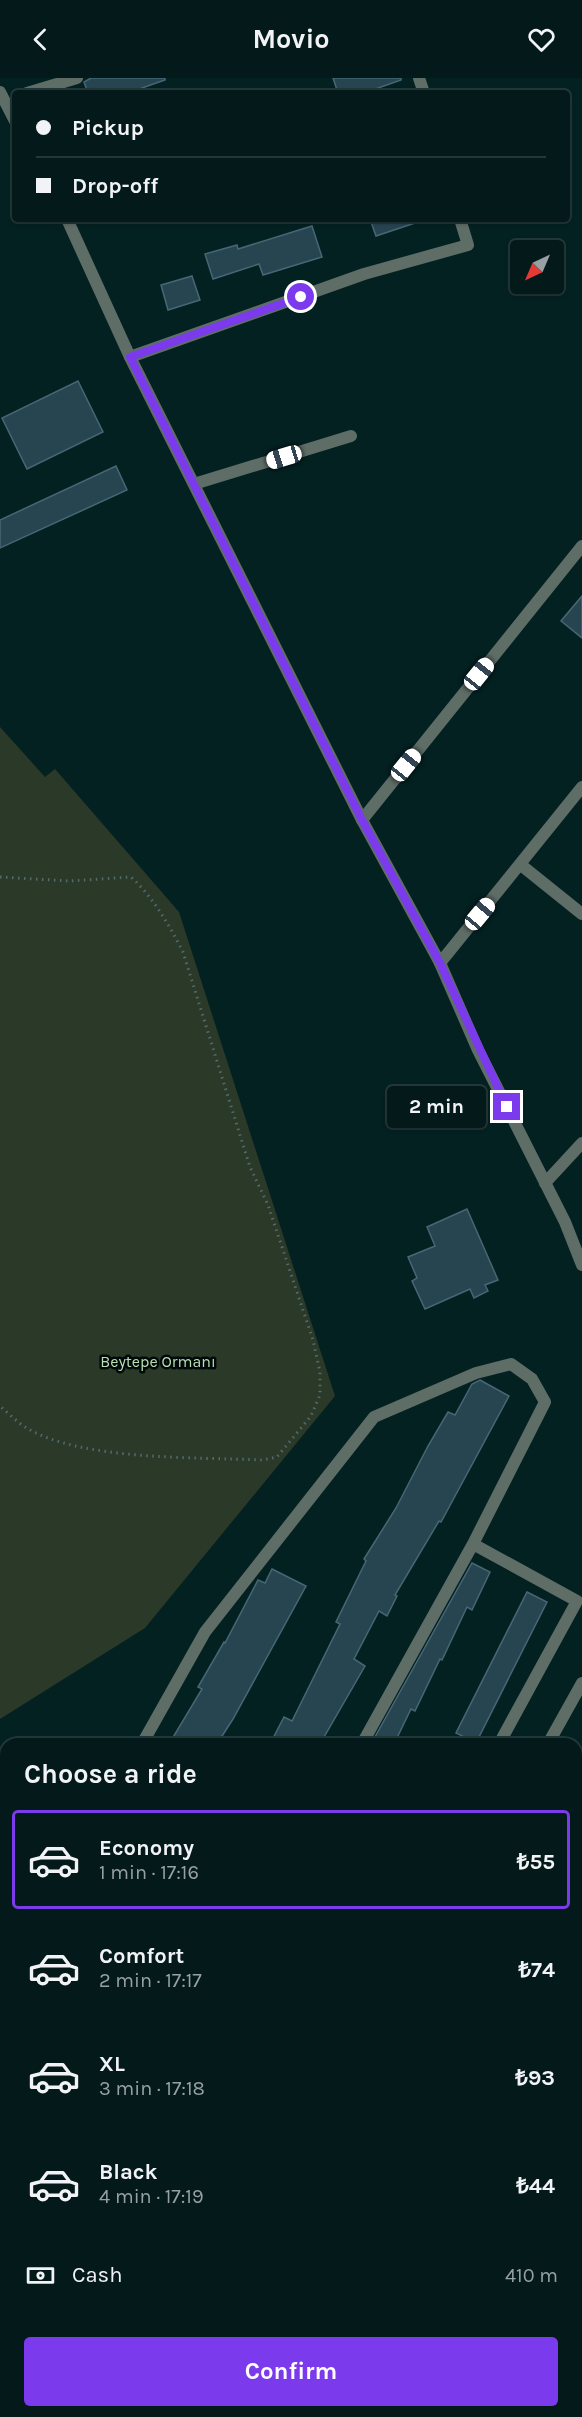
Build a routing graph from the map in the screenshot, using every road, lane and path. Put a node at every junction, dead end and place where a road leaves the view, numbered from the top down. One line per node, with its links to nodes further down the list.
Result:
1 (77, 78): 2 (street)
2 (37, 90)
3 (6, 96): 4 (street)
4 (12, 113)
5 (68, 222): 7 (street)
6 (461, 222): 7 (street)
7 (130, 357): 9 (street)
8 (351, 436): 9 (street)
9 (194, 484): 12 (street)
10 (582, 546): 12 (street)
11 (582, 788): 13 (street)
12 (362, 820): 16 (street)
13 (521, 865): 15 (street); 16 (street)
14 (0, 877): 20 (path)
15 (582, 914)
16 (440, 963): 18 (street)
17 (582, 1143): 18 (street)
18 (545, 1183): 19 (street)
19 (582, 1265)
20 (0, 1406)
21 (473, 1544): 23 (street); 24 (street); 25 (street)
22 (582, 1683): 26 (street)
23 (145, 1738)
24 (365, 1738)
25 (502, 1738)
26 (551, 1738)

